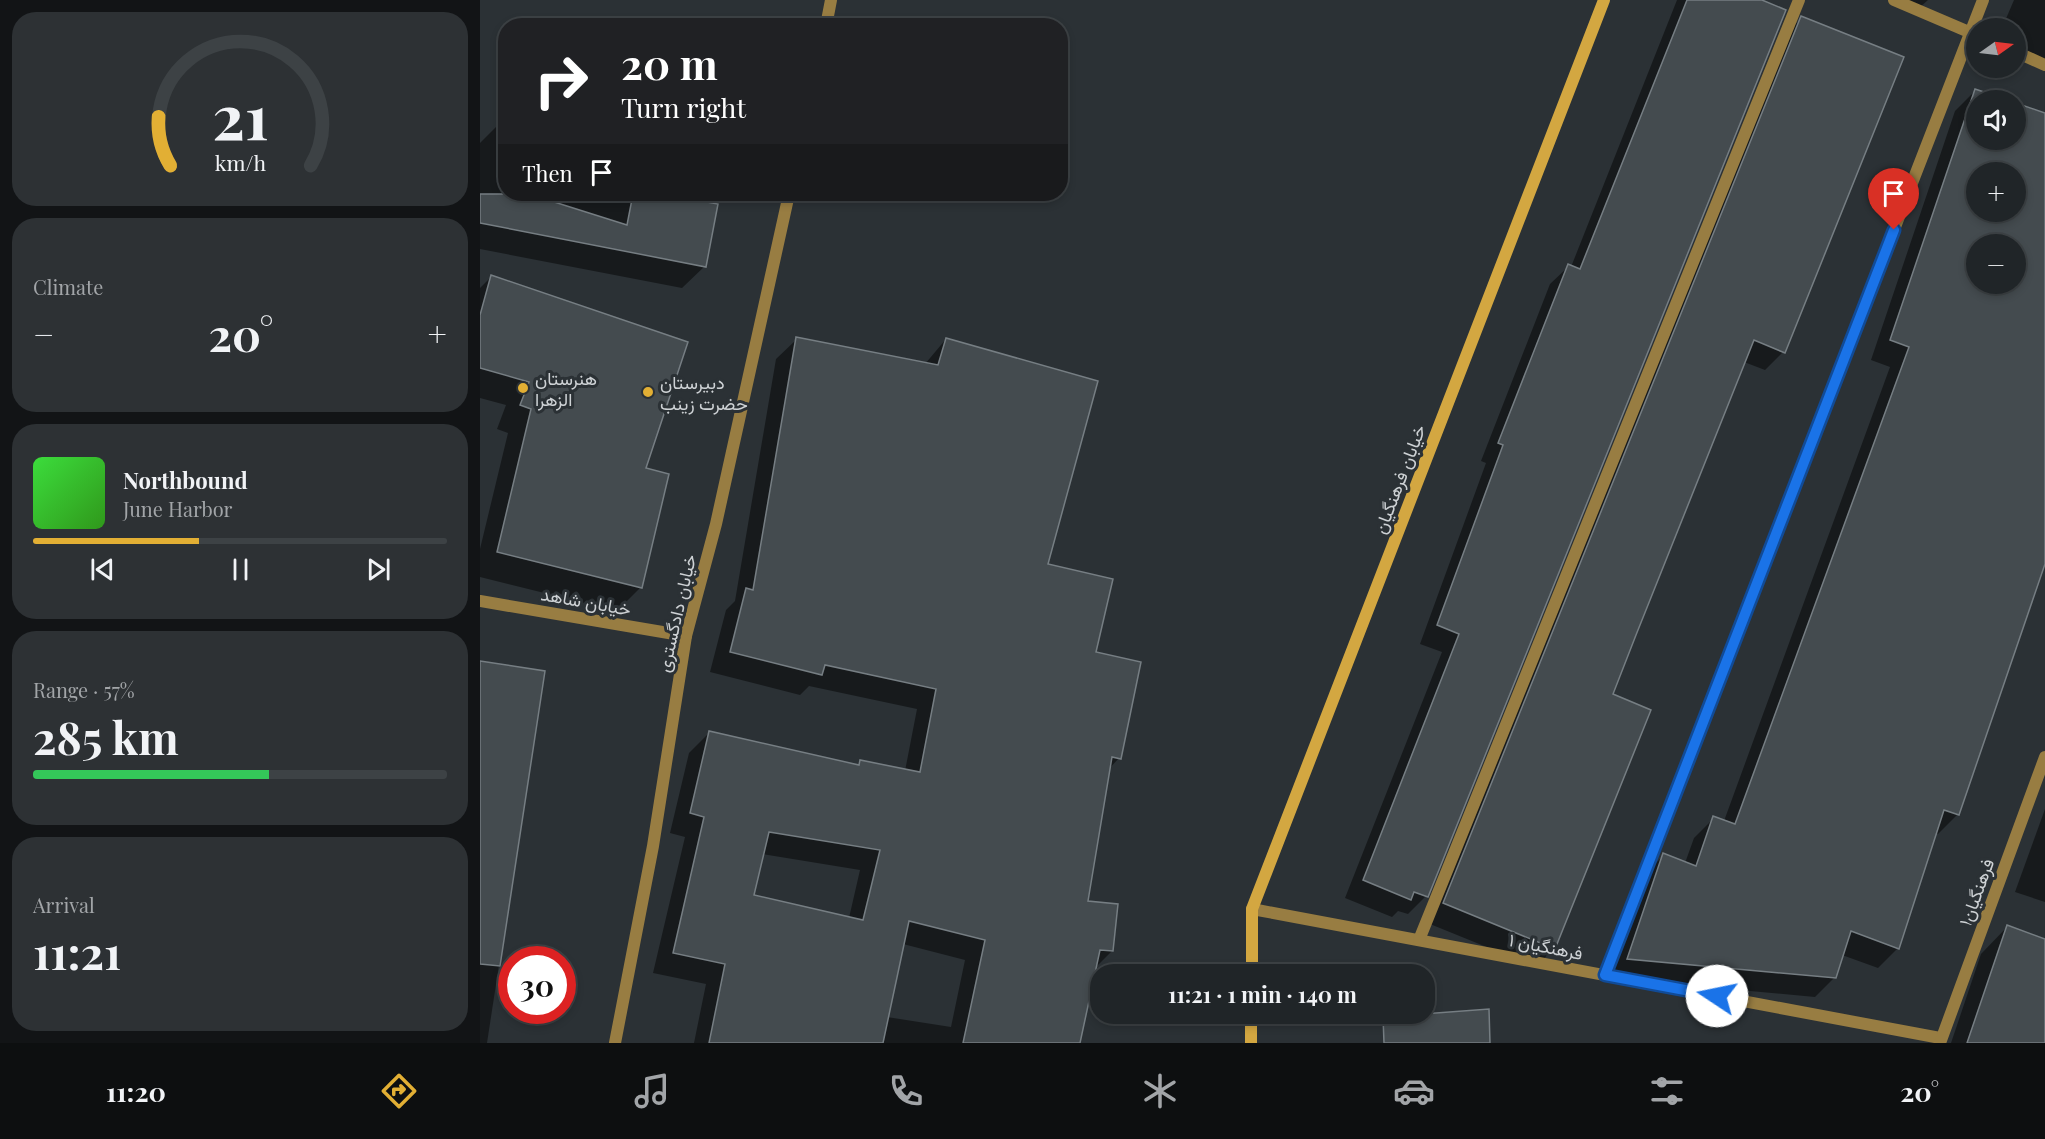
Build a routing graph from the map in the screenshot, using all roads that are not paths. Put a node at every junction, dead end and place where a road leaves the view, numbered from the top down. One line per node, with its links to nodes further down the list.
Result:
1 (831, 0): 6 (street)
2 (1604, 0): 16 (street, خیابان فرهنگیان)
3 (1799, 0): 17 (street)
4 (1894, 0): 8 (street)
5 (1983, 0): 7 (street)
6 (828, 18)
7 (1978, 18)
8 (1966, 31)
9 (1966, 54): 19 (street)
10 (2026, 56): 11 (street)
11 (2045, 65)
12 (787, 201): 14 (street, خیابان دادگستری)
13 (480, 601): 14 (street, خیابان شاهد)
14 (686, 636): 22 (street, خیابان دادگستری)
15 (2045, 757): 21 (street, فرهنگیان۱)
16 (1252, 909): 17 (street, فرهنگیان ۱); 18 (street, خیابان فرهنگیان)
17 (1419, 940): 19 (street, فرهنگیان ۱)
18 (1252, 964)
19 (1605, 975): 21 (street, فرهنگیان ۱)
20 (1251, 1024): 23 (street)
21 (1940, 1041)
22 (615, 1043)
23 (1251, 1043)

